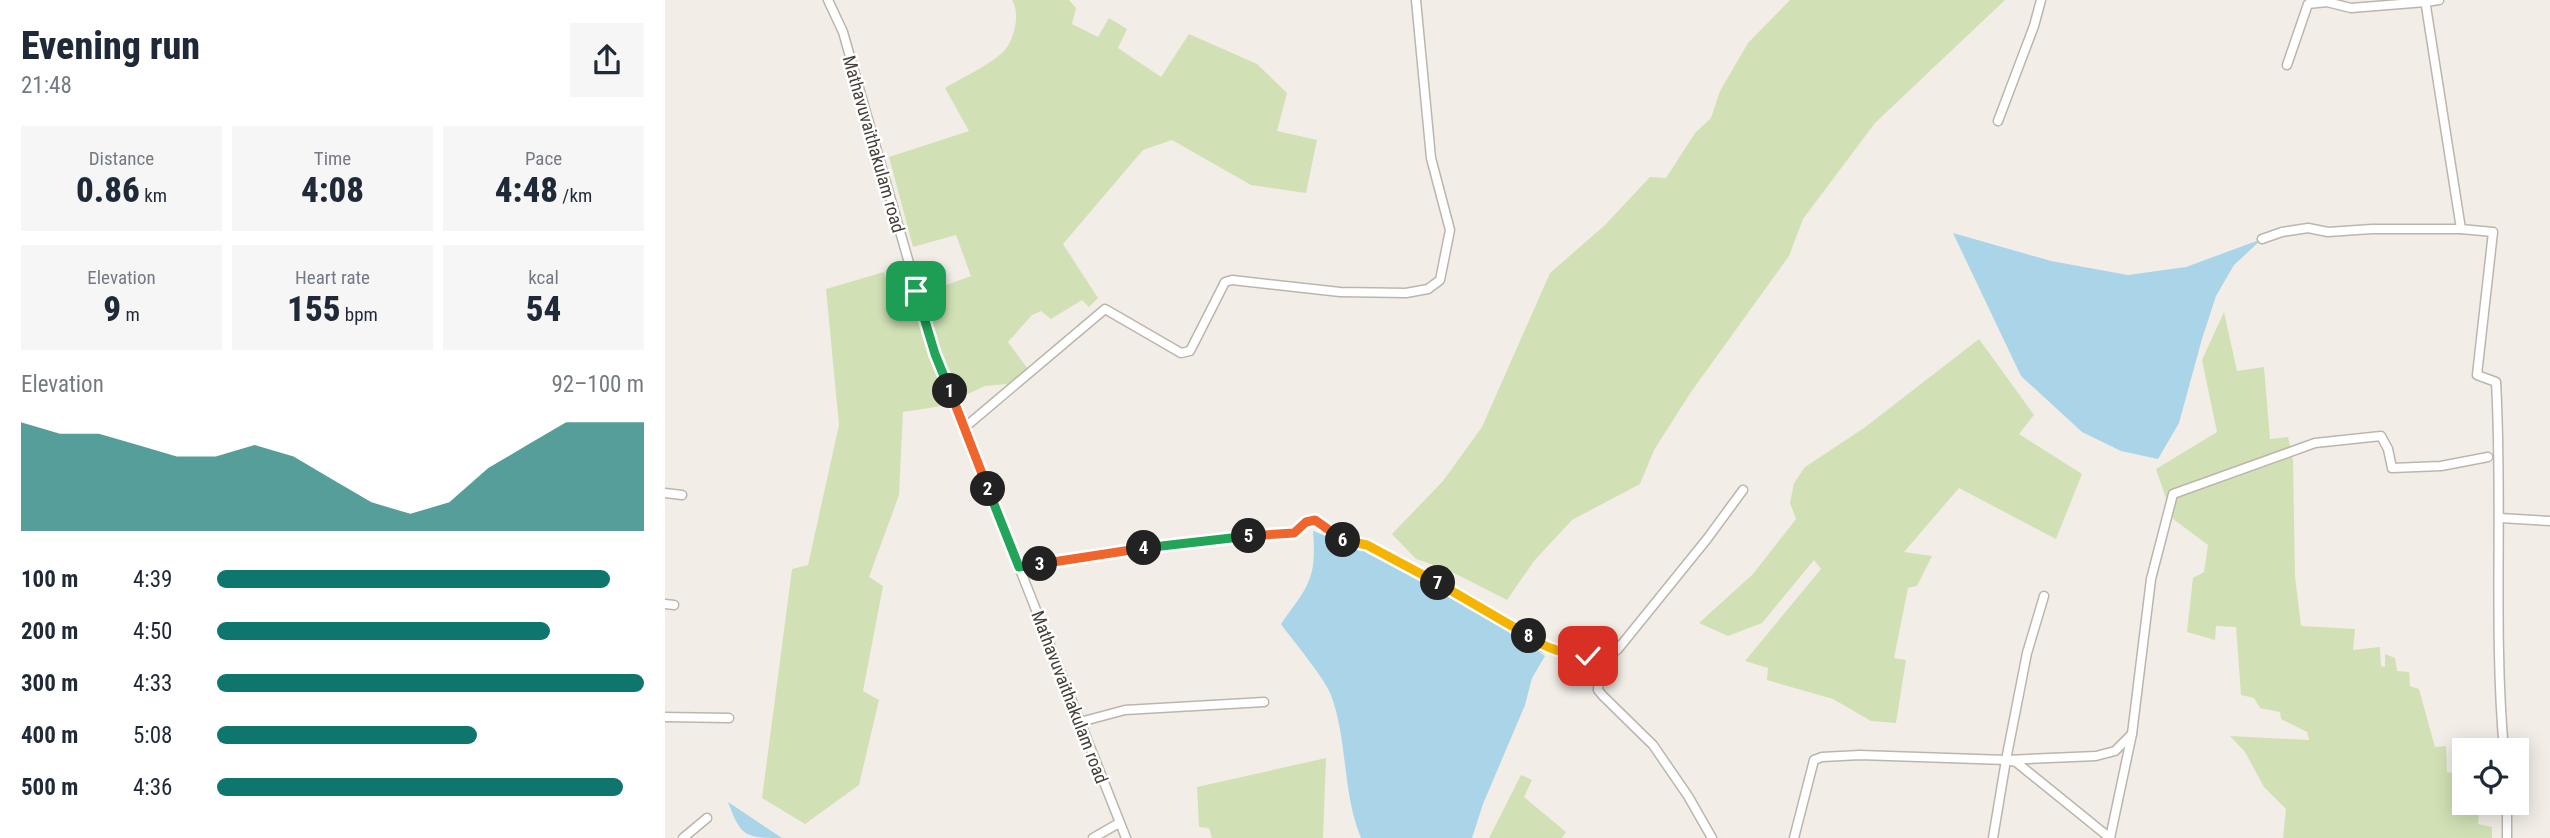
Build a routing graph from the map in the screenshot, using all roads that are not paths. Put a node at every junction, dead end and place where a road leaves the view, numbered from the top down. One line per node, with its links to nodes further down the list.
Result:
1 (828, 0): 10 (street, Mathavuvaithakulam road)
2 (1416, 0): 10 (street)
3 (2041, 0): 7 (street)
4 (2439, 0): 5 (street)
5 (2426, 2): 6 (street); 8 (street)
6 (2287, 65)
7 (1998, 121)
8 (2461, 229): 9 (street); 15 (street)
9 (2262, 239)
10 (964, 428): 17 (street, Mathavuvaithakulam road)
11 (2488, 457): 24 (street)
12 (1743, 490): 19 (street)
13 (665, 493): 14 (street)
14 (682, 495)
15 (2500, 519): 16 (street); 25 (street)
16 (2550, 521)
17 (1019, 567): 19 (street); 23 (street, Mathavuvaithakulam road)
18 (2044, 596): 26 (street)
19 (1595, 667): 33 (street)
20 (1263, 702): 23 (street)
21 (665, 716): 22 (street)
22 (729, 718)
23 (1080, 722): 29 (street, Mathavuvaithakulam road)
24 (2133, 734): 26 (street); 36 (street)
25 (2503, 738)
26 (2006, 760): 34 (street); 35 (street); 36 (street)
27 (2507, 815): 37 (street)
28 (707, 818): 30 (street)
29 (1119, 823): 31 (street); 32 (street, Mathavuvaithakulam road)
30 (683, 838)
31 (1093, 838)
32 (1126, 838)
33 (1712, 838)
34 (1794, 838)
35 (1993, 838)
36 (2110, 838)
37 (2507, 838)

